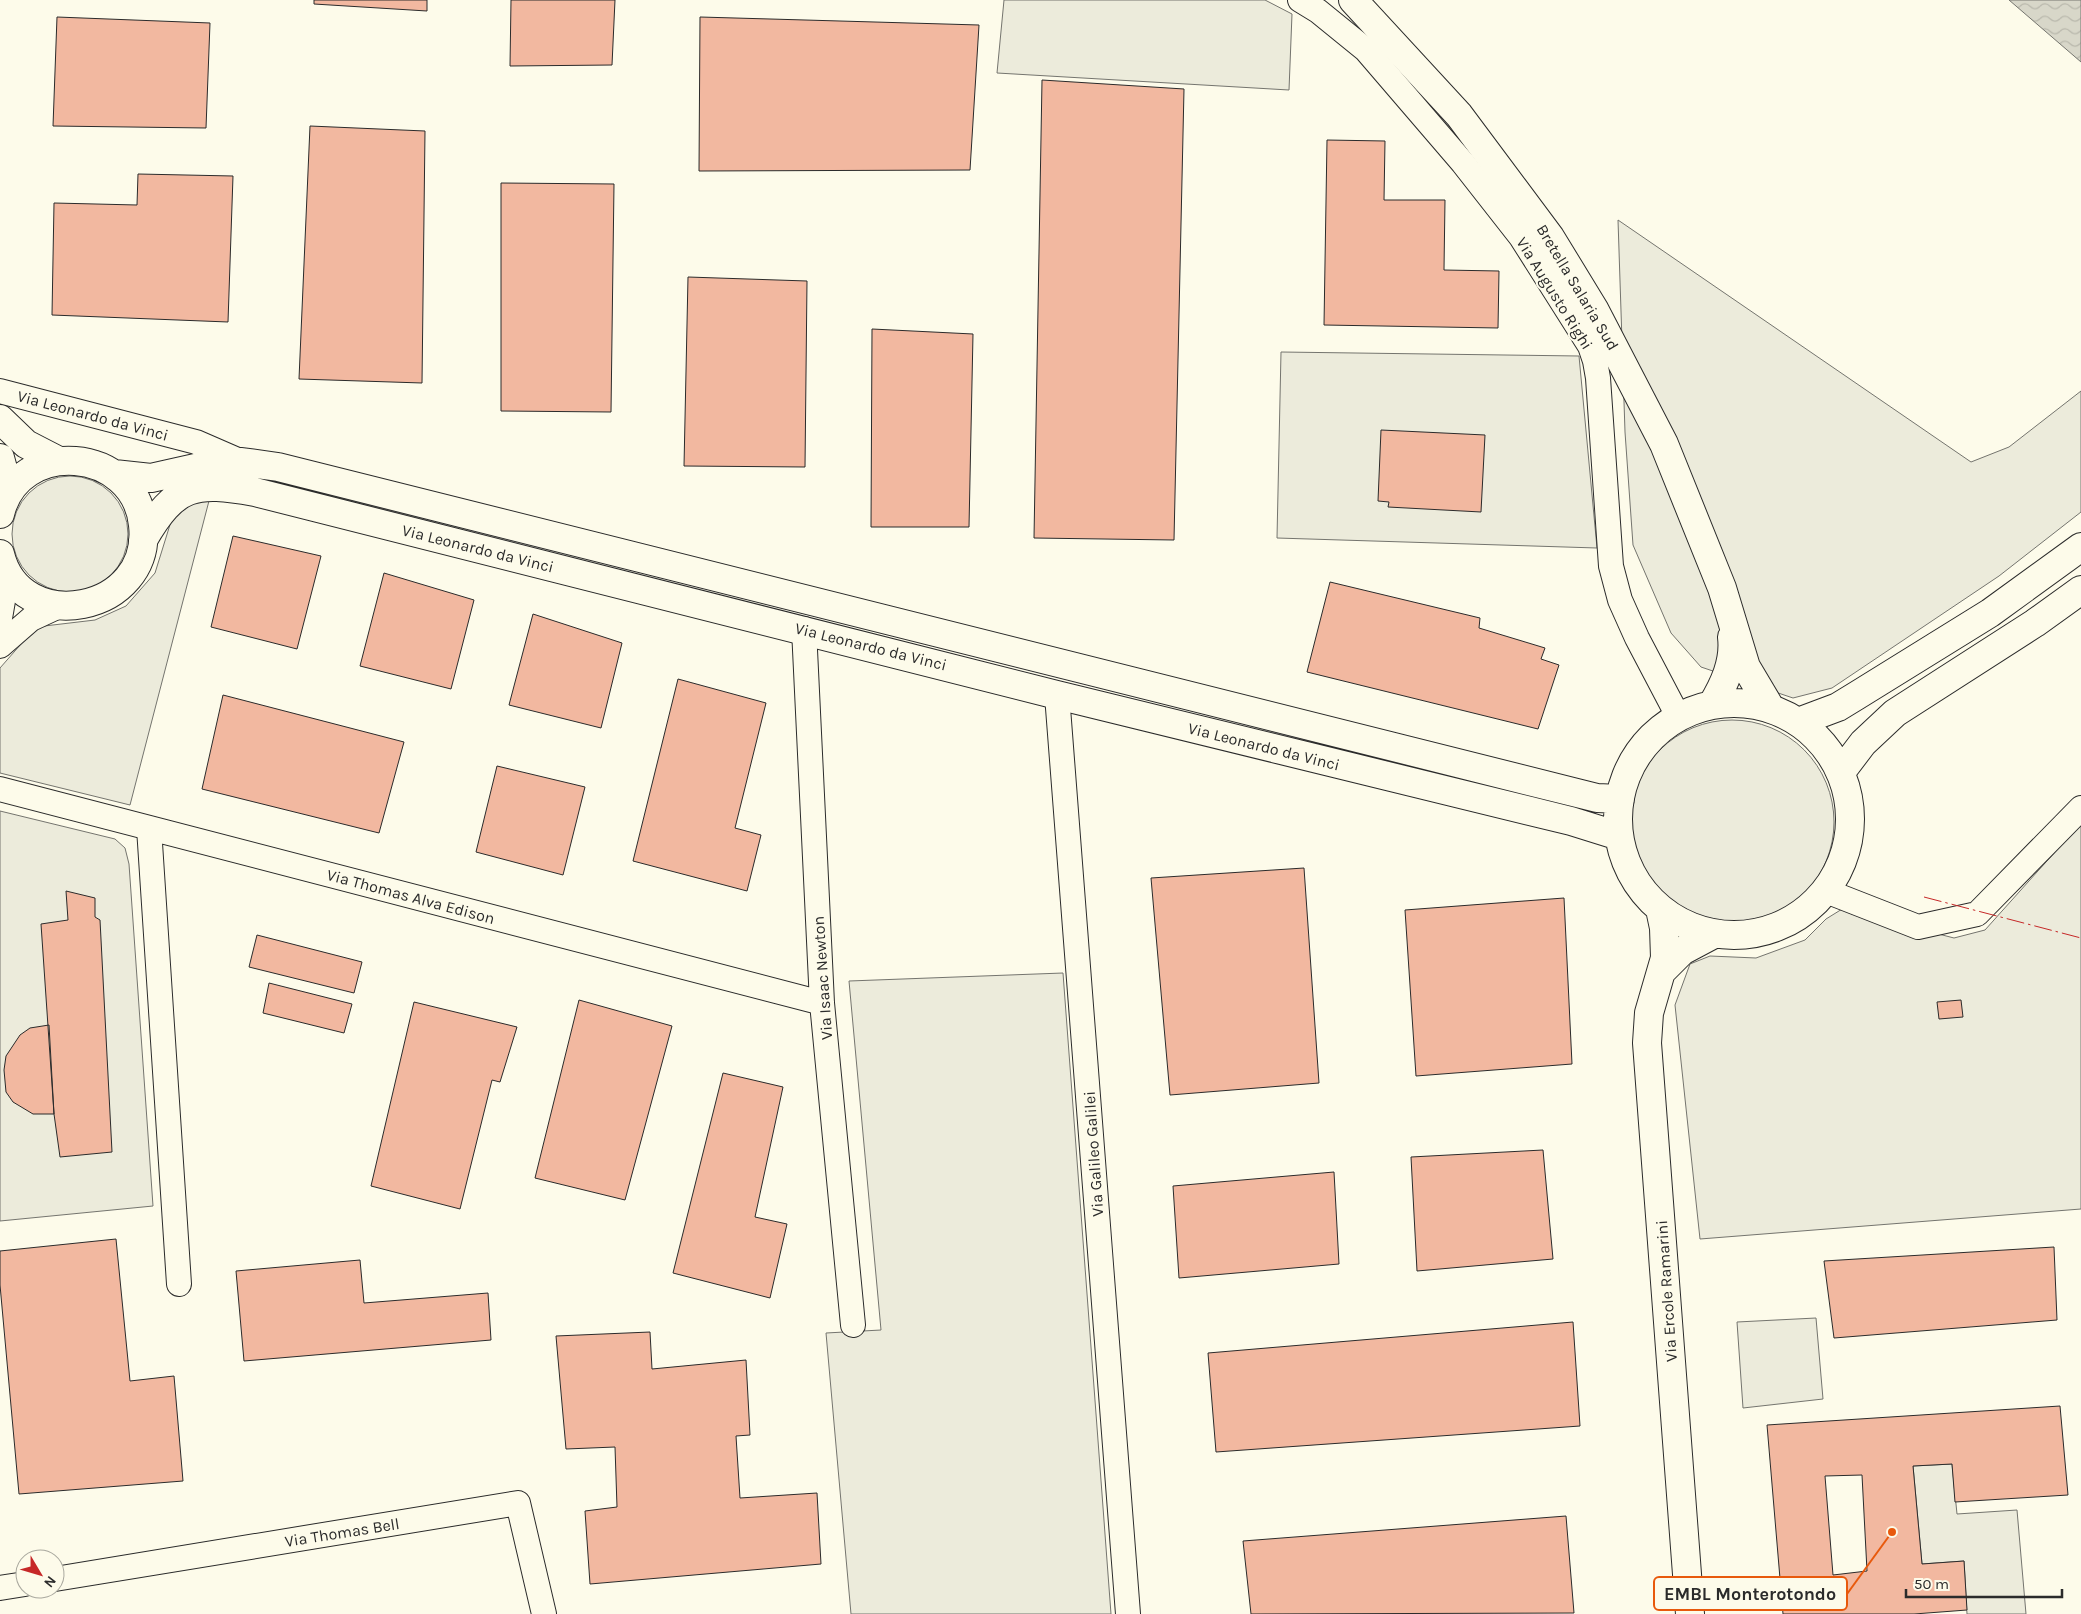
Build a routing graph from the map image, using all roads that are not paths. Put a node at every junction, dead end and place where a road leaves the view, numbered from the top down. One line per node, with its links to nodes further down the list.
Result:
1 (1300, 0): 22 (street, Via Augusto Righi)
2 (1353, 0): 16 (main road, Bretella Salaria Sud)
3 (0, 391): 7 (street, Via Leonardo da Vinci)
4 (0, 419): 6 (main road, Via Leonardo da Vinci)
5 (0, 458): 9 (main road)
6 (59, 460): 8 (main road); 9 (main road)
7 (242, 462): 8 (main road, Via Leonardo da Vinci); 26 (main road, Via Leonardo da Vinci)
8 (114, 474): 10 (main road)
9 (1, 511)
10 (143, 540): 14 (main road); 17 (main road, Via Leonardo da Vinci)
11 (2081, 547): 23 (main road)
12 (4, 563): 14 (main road); 15 (street)
13 (2081, 590): 24 (main road)
14 (59, 606): 18 (street)
15 (0, 618)
16 (1730, 618): 20 (main road, Bretella Salaria Sud); 21 (main road, Bretella Salaria Sud)
17 (804, 629): 19 (main road, Via Leonardo da Vinci); 34 (street, Via Isaac Newton)
18 (0, 646)
19 (1057, 695): 29 (main road, Via Leonardo da Vinci); 41 (street, Via Galileo Galilei)
20 (1712, 705): 21 (main road); 22 (main road)
21 (1771, 709): 23 (main road)
22 (1679, 718): 26 (main road)
23 (1798, 722): 24 (main road)
24 (1841, 772): 30 (main road)
25 (0, 789): 28 (street, Via Thomas Alva Edison)
26 (1620, 799): 29 (main road)
27 (2081, 808): 30 (street)
28 (148, 828): 34 (street, Via Thomas Alva Edison); 35 (street)
29 (1619, 836): 31 (main road)
30 (1826, 891): 32 (main road)
31 (1660, 910): 32 (main road); 33 (main road, Via Ercole Ramarini)
32 (1714, 934): 33 (main road, Via Ercole Ramarini)
33 (1663, 970): 42 (main road, Via Ercole Ramarini)
34 (822, 1003): 36 (street, Via Isaac Newton)
35 (179, 1284)
36 (853, 1325)
37 (65, 1577): 40 (street, Via Thomas Bell)
38 (15, 1586): 39 (street)
39 (0, 1588)
40 (544, 1614)
41 (1128, 1614)
42 (1690, 1614)

